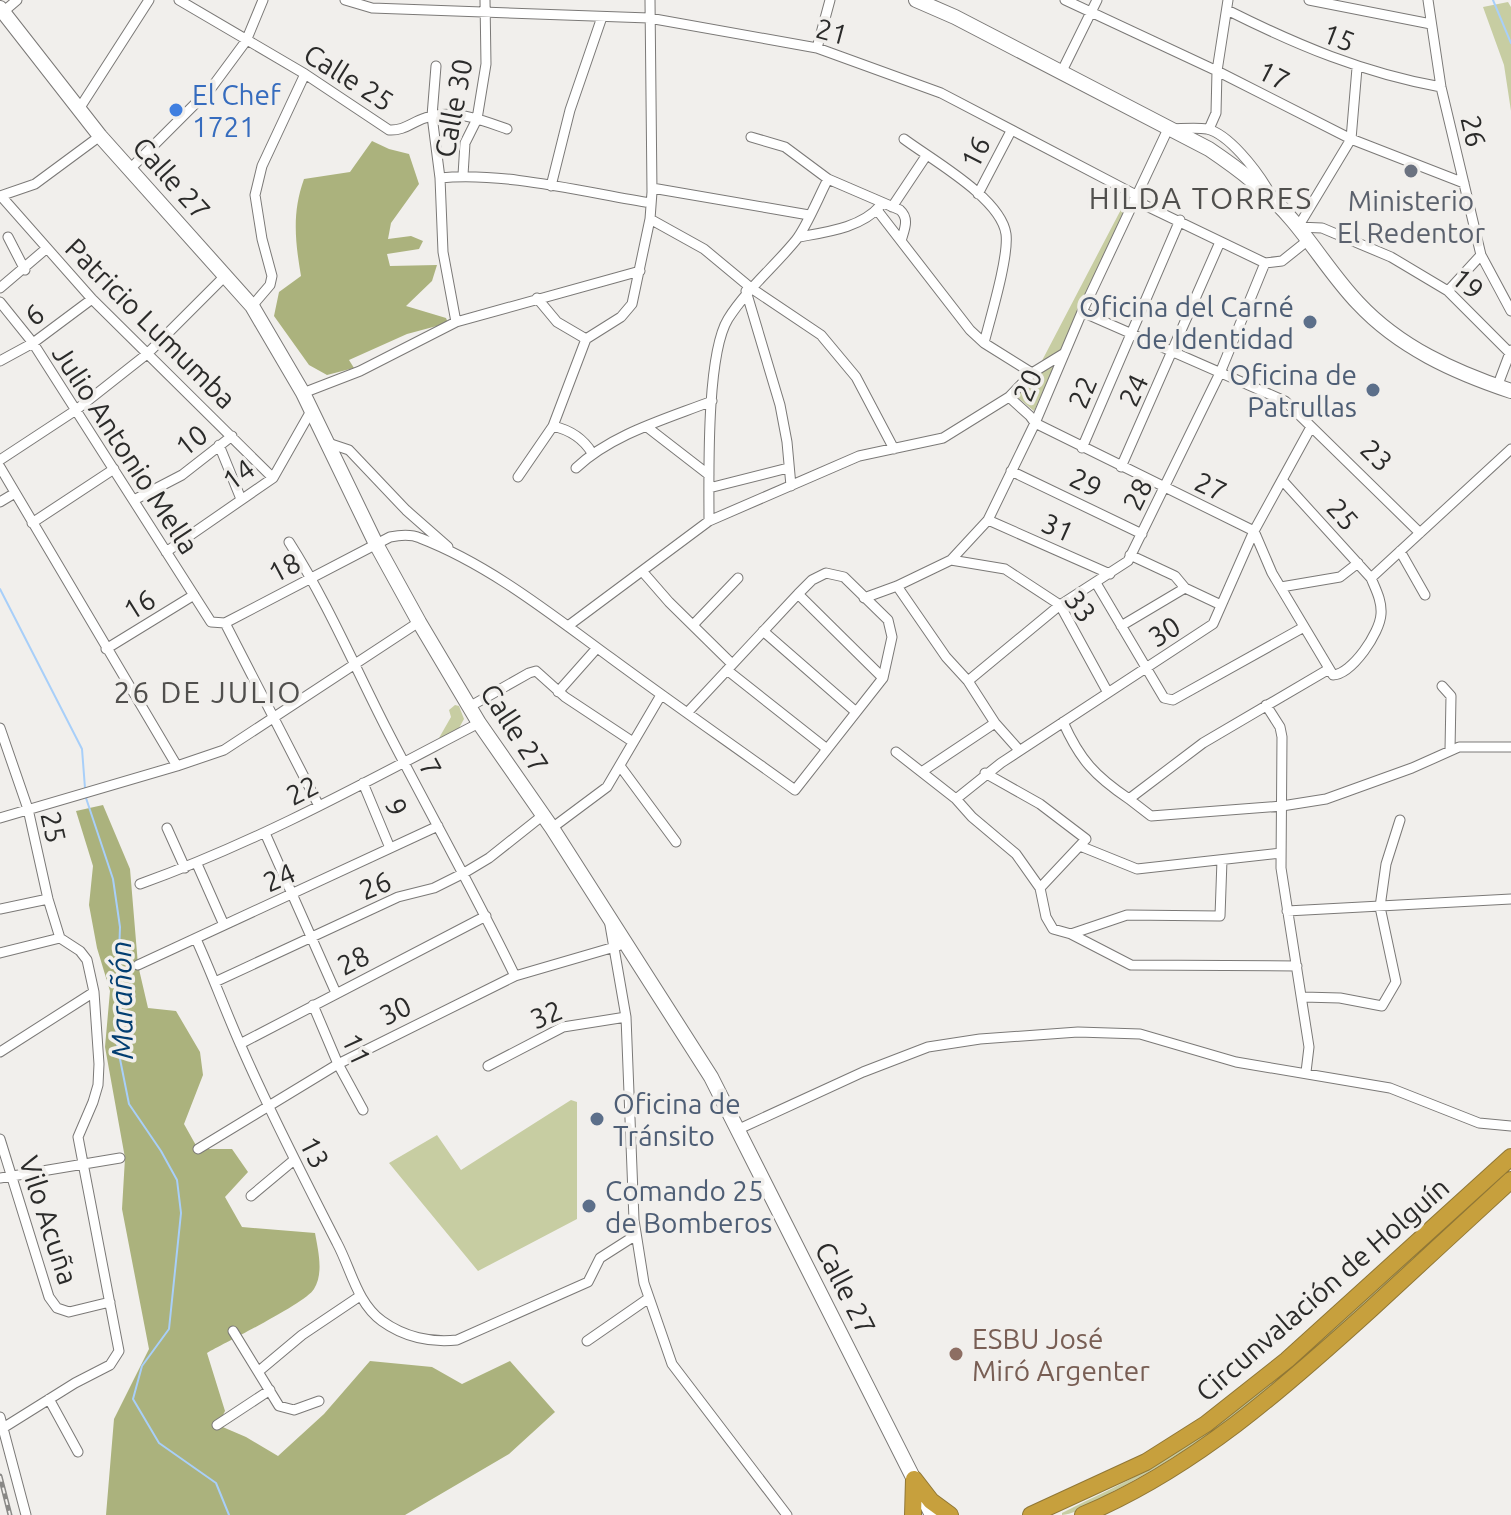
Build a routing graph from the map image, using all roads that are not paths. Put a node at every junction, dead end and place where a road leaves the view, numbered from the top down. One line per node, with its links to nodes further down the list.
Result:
1 (17, 0): 15 (street)
2 (149, 0): 28 (street)
3 (179, 0): 20 (street, Calle 25)
4 (263, 0): 20 (street)
5 (345, 0): 13 (street, 21)
6 (650, 0): 18 (street)
7 (830, 0): 21 (street)
8 (916, 0): 25 (main road)
9 (1065, 0): 16 (street, 17)
10 (1097, 0): 16 (street)
11 (1309, 0): 19 (street)
12 (1428, 0): 19 (street, 26)
13 (485, 5): 17 (street, 21); 30 (street, Calle 30)
14 (1227, 5): 23 (street, 15); 24 (street)
15 (1, 10): 28 (main road, Calle 27)
16 (1092, 12): 24 (street, 17); 25 (street)
17 (602, 17): 18 (street, 21); 45 (street)
18 (649, 18): 21 (street, 21); 46 (street)
19 (1431, 24): 27 (street, 26)
20 (246, 41): 26 (street, Calle 25); 40 (street)
21 (817, 48): 34 (street, 21)
22 (436, 66): 29 (street)
23 (1357, 68): 27 (street, 15); 38 (street)
24 (1217, 71): 33 (street); 38 (street, 17)
25 (1061, 73): 32 (main road)
26 (305, 74): 29 (street, Calle 25); 75 (street)
27 (1441, 87): 44 (street, 26)
28 (79, 109): 35 (main road, Calle 27)
29 (432, 116): 30 (street, Calle 25); 42 (street)
30 (477, 119): 31 (street, Calle 25); 41 (street, Calle 30)
31 (507, 129)
32 (1168, 129): 33 (street); 49 (street, 20); 51 (main road)
33 (1209, 129): 51 (street)
34 (1011, 131): 47 (street, 16); 49 (street, 21)
35 (100, 136): 40 (main road, Calle 27); 48 (street)
36 (751, 137): 43 (street)
37 (904, 139): 39 (street)
38 (1351, 139): 44 (street, 17); 57 (street)
39 (926, 156): 47 (street); 53 (street)
40 (129, 170): 68 (main road, Calle 27)
41 (463, 175): 42 (street); 45 (street)
42 (440, 178): 78 (street)
43 (828, 179): 52 (street); 54 (street)
44 (1464, 183): 64 (street, 26)
45 (551, 186): 50 (street)
46 (652, 188): 50 (street); 54 (street)
47 (978, 194): 82 (street)
48 (0, 196): 63 (street, Patricio Lumumba)
49 (1135, 198): 56 (street, 21); 77 (street, 20)
50 (651, 203): 55 (street)
51 (1277, 204): 57 (main road)
52 (879, 207): 53 (street); 59 (street); 60 (street)
53 (892, 207): 60 (street)
54 (809, 215): 59 (street)
55 (650, 219): 67 (street); 70 (street)
56 (1180, 220): 62 (street, 21); 79 (street, 22)
57 (1298, 227): 61 (main road); 71 (street, 19)
58 (8, 237): 66 (street)
59 (799, 237): 70 (street)
60 (901, 241): 82 (street)
61 (1307, 241): 65 (street); 90 (main road)
62 (1220, 242): 65 (street, 21); 83 (street, 24)
63 (47, 248): 66 (street); 73 (street, Patricio Lumumba)
64 (1481, 255): 71 (street); 76 (street, 26)
65 (1265, 263): 89 (street, 28)
66 (25, 270): 69 (street)
67 (640, 271): 72 (street); 80 (street)
68 (225, 276): 75 (main road, Calle 27); 86 (street)
69 (0, 288)
70 (747, 289): 93 (street); 104 (street); 111 (street)
71 (1448, 291): 84 (street, 19)
72 (537, 298): 78 (street); 80 (street)
73 (92, 299): 81 (street, 6); 86 (street, Patricio Lumumba)
74 (0, 302): 81 (street, Julio Antonio Mella)
75 (252, 306): 91 (main road, Calle 27)
76 (1511, 311)
77 (1082, 312): 79 (street, 23); 85 (street, 20)
78 (456, 322): 91 (street)
79 (1131, 333): 83 (street, 23); 103 (street, 22)
80 (586, 339): 97 (street)
81 (33, 343): 87 (street, 6); 94 (street, Julio Antonio Mella)
82 (984, 343): 88 (street)
83 (1174, 352): 89 (street, 23); 109 (street, 24)
84 (1511, 352): 90 (street)
85 (1064, 353): 88 (street); 96 (street, 20)
86 (147, 354): 94 (street); 100 (street, Patricio Lumumba)
87 (0, 361)
88 (1032, 373): 92 (street)
89 (1220, 373): 99 (street, 23); 120 (street, 28)
90 (1504, 389)
91 (303, 393): 95 (main road, Calle 27)
92 (1009, 397): 96 (street, 27); 104 (street)
93 (712, 401): 98 (street); 114 (street)
94 (76, 410): 107 (street); 112 (street, Julio Antonio Mella)
95 (311, 411): 101 (main road, Calle 27); 116 (street, 14)
96 (1035, 423): 103 (street, 27); 113 (street, 20)
97 (553, 426): 106 (street); 115 (street)
98 (647, 427): 106 (street); 114 (street)
99 (1311, 427): 117 (street, 30); 129 (street, 23)
100 (232, 436): 102 (street, 10); 116 (street, Patricio Lumumba)
101 (325, 442): 132 (main road, Calle 27); 135 (street)
102 (219, 445): 122 (street); 123 (street, 10)
103 (1082, 448): 109 (street, 27)
104 (894, 449): 118 (street)
105 (1511, 449): 129 (street)
106 (592, 453): 110 (street)
107 (0, 460)
108 (0, 467): 121 (street)
109 (1121, 467): 120 (street, 27)
110 (576, 468)
111 (788, 468): 118 (street); 119 (street)
112 (114, 469): 123 (street, Julio Antonio Mella); 127 (street)
113 (1011, 471): 125 (street, 20); 130 (street, 29)
114 (709, 475): 119 (street)
115 (518, 477)
116 (273, 478): 122 (street, 14)
117 (1282, 480): 128 (street, 30); 138 (street, 25)
118 (791, 486): 126 (street)
119 (709, 488): 126 (street)
120 (1165, 489): 128 (street, 27); 130 (street, 28)
121 (15, 493): 124 (street); 127 (street)
122 (241, 499): 134 (street, 14)
123 (134, 500): 134 (street, Julio Antonio Mella)
124 (0, 502)
125 (988, 520): 137 (street, 20); 140 (street, 31)
126 (709, 521): 139 (street)
127 (32, 523): 162 (street)
128 (1254, 531): 146 (street); 153 (street, 30)
129 (1420, 533): 133 (street)
130 (1142, 534): 136 (street, 28)
131 (289, 542): 141 (street, 7)
132 (376, 544): 135 (street, 18); 141 (street, 18); 154 (main road, Calle 27)
133 (1400, 551): 143 (street); 150 (street)
134 (166, 552): 149 (street, Julio Antonio Mella)
135 (457, 555): 157 (street)
136 (1130, 555): 140 (street, 28); 147 (street)
137 (951, 560): 145 (street, 20); 152 (street, 33)
138 (1358, 563): 143 (street, 25); 146 (street)
139 (642, 571): 156 (street); 157 (street)
140 (1110, 574): 144 (street, 28)
141 (312, 577): 155 (street, 18); 163 (street, 7)
142 (738, 578): 156 (street)
143 (1371, 578): 166 (street)
144 (1096, 583): 152 (street, 28); 158 (street)
145 (897, 586): 151 (street, 20); 168 (street)
146 (1281, 587): 159 (street)
147 (1185, 588): 153 (street); 158 (street)
148 (798, 594): 151 (street); 160 (street); 167 (street)
149 (194, 595): 155 (street, Julio Antonio Mella); 162 (street, 16)
150 (1425, 595)
151 (864, 598): 167 (street)
152 (1060, 605): 168 (street, 28); 170 (street, 33)
153 (1221, 605): 165 (street, 30)
154 (419, 622): 163 (street); 174 (main road, Calle 27)
155 (225, 623): 177 (street)
156 (693, 625): 164 (street)
157 (568, 626): 161 (street)
158 (1121, 626): 165 (street)
159 (1304, 627): 165 (street); 166 (street)
160 (763, 631): 164 (street); 175 (street)
161 (597, 648): 171 (street); 172 (street)
162 (106, 649): 189 (street)
163 (354, 665): 177 (street); 188 (street, 7)
164 (730, 667): 176 (street); 184 (street)
165 (1145, 668): 170 (street, 30)
166 (1331, 672): 173 (street)
167 (883, 678): 175 (street)
168 (968, 681): 180 (street)
169 (1442, 686): 186 (street)
170 (1107, 691): 178 (street, 30)
171 (558, 692): 174 (street); 182 (street)
172 (661, 695): 176 (street); 182 (street, 26)
173 (1266, 705): 195 (street); 197 (street)
174 (469, 707): 179 (main road, Calle 27)
175 (856, 712): 184 (street)
176 (687, 713): 184 (street)
177 (274, 719): 189 (street); 196 (street)
178 (1063, 722): 185 (street, 30); 195 (street)
179 (479, 723): 188 (street, 22); 201 (main road, Calle 27)
180 (995, 723): 185 (street); 191 (street)
181 (0, 728): 198 (street, 25)
182 (633, 742): 190 (street, 26)
183 (1511, 747): 186 (street)
184 (827, 749)
185 (1019, 750): 192 (street, 30)
186 (1450, 750): 197 (street)
187 (896, 752): 191 (street)
188 (404, 762): 193 (street, 22); 202 (street, 7)
189 (177, 766): 198 (street)
190 (620, 766): 201 (street, 26); 205 (street)
191 (923, 771): 194 (street)
192 (985, 773): 194 (street, 30); 206 (street)
193 (363, 783): 196 (street, 22); 207 (street, 9)
194 (956, 799): 214 (street)
195 (1129, 799): 197 (street)
196 (319, 806): 204 (street, 22)
197 (1282, 806): 208 (street)
198 (28, 809): 199 (street); 216 (street, 25)
199 (0, 818)
200 (1400, 820): 218 (street)
201 (547, 822): 212 (street, 26); 227 (main road, Calle 27)
202 (438, 826): 207 (street, 24); 212 (street, 7)
203 (167, 828): 211 (street)
204 (265, 833): 210 (street, 22); 215 (street)
205 (676, 842)
206 (1080, 846): 209 (street); 214 (street)
207 (390, 848): 215 (street, 24)
208 (1281, 853): 209 (street); 220 (street)
209 (1222, 860): 223 (street)
210 (197, 864): 211 (street, 22); 222 (street)
211 (185, 868): 213 (street, 22)
212 (464, 873): 221 (street, 7); 225 (street, 26)
213 (140, 884)
214 (1040, 888): 223 (street)
215 (292, 896): 222 (street, 24); 225 (street)
216 (48, 899): 219 (street); 224 (street, 25)
217 (1511, 899): 218 (street)
218 (1380, 907): 220 (street); 235 (street)
219 (0, 909)
220 (1287, 911): 230 (street)
221 (486, 916): 231 (street, 7); 234 (street, 28)
222 (224, 925): 226 (street, 24)
223 (1071, 934): 230 (street)
224 (60, 938): 228 (street); 233 (street)
225 (310, 938): 232 (street, 26); 234 (street)
226 (196, 939): 229 (street, 24); 232 (street, 13)
227 (621, 945): 231 (street, 30); 237 (street); 246 (main road, Calle 27)
228 (0, 953)
229 (138, 965)
230 (1297, 966): 235 (street)
231 (515, 976): 240 (street, 30)
232 (215, 982): 238 (street, 13)
233 (94, 992): 239 (street); 252 (street)
234 (336, 993): 236 (street, 28)
235 (1303, 997): 242 (street)
236 (313, 1005): 238 (street, 28); 240 (street, 11)
237 (626, 1017): 241 (street, 32); 256 (street)
238 (240, 1044): 243 (street, 13)
239 (0, 1052)
240 (338, 1064): 243 (street, 30); 244 (street, 11)
241 (488, 1066)
242 (1306, 1072): 245 (street); 246 (street)
243 (269, 1107): 248 (street, 30); 251 (street, 13)
244 (363, 1110)
245 (1511, 1126)
246 (739, 1129): 269 (main road, Calle 27)
247 (0, 1139): 253 (street, Vilo Acuña)
248 (198, 1149)
249 (1511, 1157): 275 (highway, Circunvalación de Holguín)
250 (120, 1158): 252 (street)
251 (294, 1160): 255 (street); 257 (street, 13)
252 (82, 1163): 253 (street); 259 (street)
253 (5, 1177): 259 (street, Vilo Acuña)
254 (1511, 1180): 276 (highway, Circunvalación de Holguín)
255 (251, 1196)
256 (636, 1235): 257 (street, 13); 258 (street)
257 (360, 1296): 262 (street)
258 (649, 1298): 261 (street); 271 (street)
259 (110, 1302): 264 (street)
260 (233, 1331): 262 (street)
261 (587, 1341)
262 (259, 1371): 263 (street)
263 (270, 1390): 265 (street); 267 (street)
264 (49, 1399): 266 (street); 268 (street)
265 (319, 1401)
266 (1, 1423): 270 (street)
267 (217, 1425)
268 (78, 1452)
269 (914, 1479): 272 (highway); 273 (main road, Calle 27); 274 (highway)
270 (26, 1515)
271 (787, 1515)
272 (913, 1515)
273 (932, 1515)
274 (950, 1515)
275 (1031, 1515)
276 (1083, 1515)

